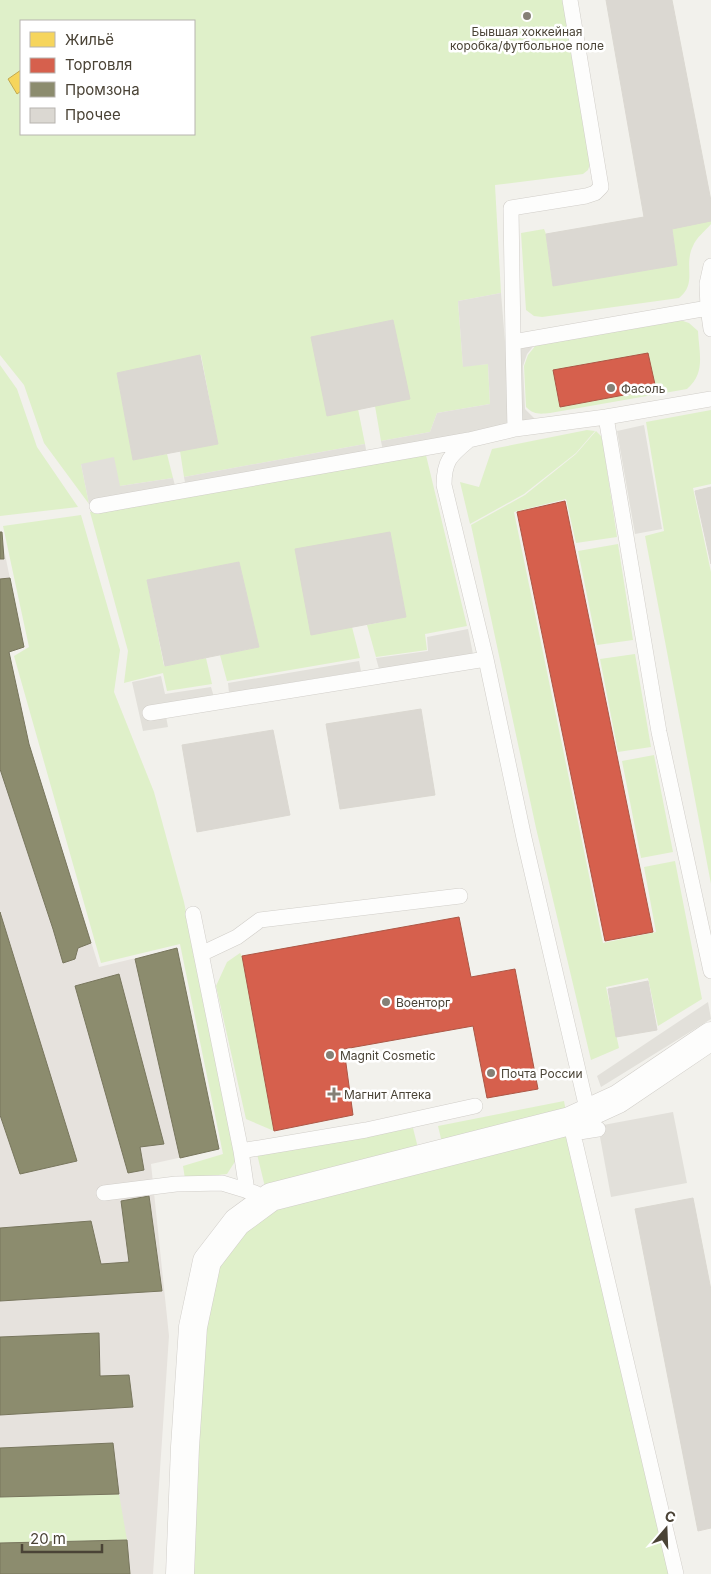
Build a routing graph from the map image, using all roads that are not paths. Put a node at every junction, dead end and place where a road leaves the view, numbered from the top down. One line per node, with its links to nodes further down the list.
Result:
1 (570, 0): 5 (lane)
2 (711, 266): 3 (lane)
3 (708, 308): 4 (lane); 5 (lane)
4 (711, 329)
5 (513, 342): 8 (lane)
6 (711, 399): 7 (lane)
7 (606, 417): 8 (lane); 18 (lane)
8 (515, 429): 9 (lane)
9 (469, 440): 10 (lane); 11 (lane)
10 (435, 446): 11 (lane); 12 (lane)
11 (444, 485): 13 (lane)
12 (97, 506)
13 (486, 659): 14 (lane); 21 (lane)
14 (150, 713)
15 (460, 896): 17 (lane)
16 (194, 914): 17 (lane)
17 (202, 954): 22 (lane)
18 (711, 971)
19 (711, 1036): 21 (street)
20 (475, 1106): 22 (lane)
21 (582, 1124): 24 (street); 26 (lane)
22 (241, 1151): 24 (lane)
23 (104, 1193): 24 (lane)
24 (259, 1194): 25 (street)
25 (180, 1574)
26 (676, 1574)

